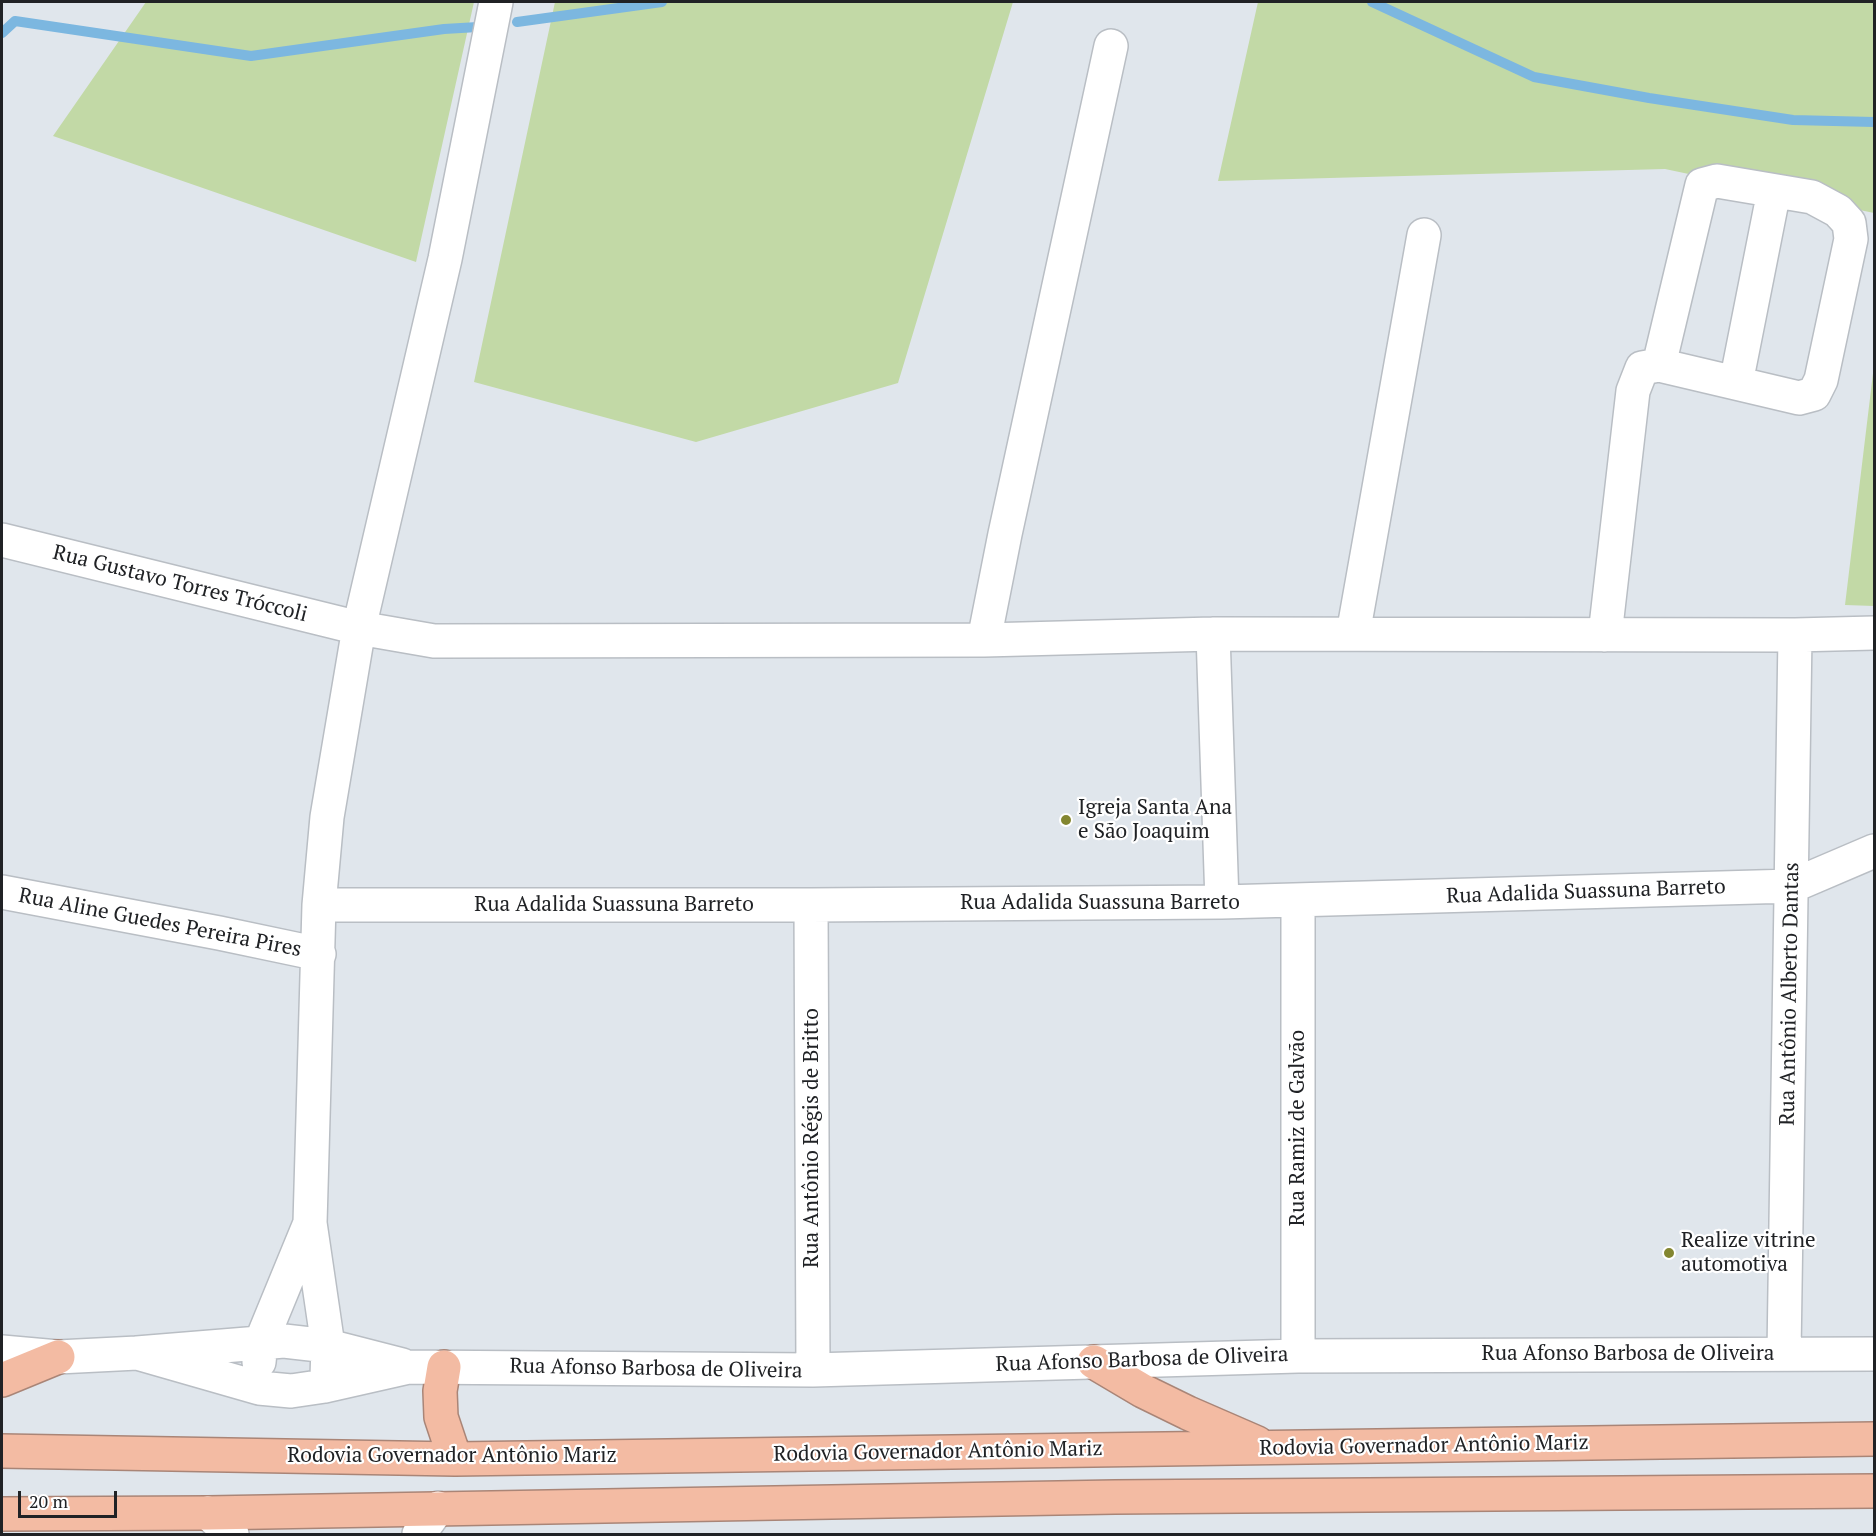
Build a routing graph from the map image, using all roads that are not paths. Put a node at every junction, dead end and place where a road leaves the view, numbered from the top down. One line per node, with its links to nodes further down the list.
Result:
1 (496, 2): 8 (street)
2 (1111, 46): 14 (street)
3 (1774, 191): 5 (street); 6 (street); 6 (street)
4 (1424, 235): 11 (street)
5 (1659, 365): 6 (street); 12 (street)
6 (1736, 383)
7 (2, 540): 8 (street, Rua Gustavo Torres Tróccoli)
8 (359, 628): 14 (street, Rua Gustavo Torres Tróccoli); 20 (street)
9 (1875, 633): 13 (street, Rua Gustavo Torres Tróccoli)
10 (1213, 634): 11 (street, Rua Gustavo Torres Tróccoli); 14 (street, Rua Gustavo Torres Tróccoli); 19 (street)
11 (1353, 634): 12 (street, Rua Gustavo Torres Tróccoli)
12 (1605, 635): 13 (street, Rua Gustavo Torres Tróccoli)
13 (1795, 635): 16 (street, Rua Antônio Alberto Dantas)
14 (984, 640)
15 (1875, 851): 16 (street, Rua Adalida Suassuna Barreto)
16 (1792, 886): 18 (street, Rua Adalida Suassuna Barreto); 28 (street, Rua Antônio Alberto Dantas)
17 (2, 892): 22 (street, Rua Aline Guedes Pereira Pires)
18 (1298, 900): 19 (street, Rua Adalida Suassuna Barreto); 30 (street, Rua Ramiz de Galvão)
19 (1222, 902): 21 (street, Rua Adalida Suassuna Barreto)
20 (319, 905): 21 (street, Rua Adalida Suassuna Barreto); 22 (street)
21 (811, 905): 35 (street, Rua Antônio Régis de Britto)
22 (319, 954): 23 (street)
23 (310, 1223): 24 (street); 25 (street)
24 (261, 1342): 25 (street); 27 (street); 38 (street)
25 (328, 1346): 33 (street); 37 (street)
26 (2, 1352): 31 (street)
27 (137, 1353): 31 (street); 38 (street)
28 (1784, 1353): 29 (street, Rua Afonso Barbosa de Oliveira); 30 (street, Rua Afonso Barbosa de Oliveira)
29 (1875, 1354)
30 (1298, 1356): 32 (street, Rua Afonso Barbosa de Oliveira)
31 (58, 1357): 36 (highway)
32 (1094, 1362): 35 (street, Rua Afonso Barbosa de Oliveira); 40 (highway)
33 (409, 1367): 34 (street, Rua Afonso Barbosa de Oliveira); 37 (street)
34 (444, 1367): 35 (street, Rua Afonso Barbosa de Oliveira); 42 (highway)
35 (813, 1371)
36 (2, 1380)
37 (325, 1386): 38 (street)
38 (259, 1388)
39 (1875, 1440): 40 (highway, Rodovia Governador Antônio Mariz)
40 (1267, 1448): 42 (highway, Rodovia Governador Antônio Mariz)
41 (2, 1451): 42 (highway, Rodovia Governador Antônio Mariz)
42 (455, 1459)
43 (1875, 1491): 44 (highway)
44 (438, 1508): 45 (highway); 48 (street)
45 (208, 1513): 46 (highway); 47 (street)
46 (2, 1514)
47 (232, 1534)
48 (419, 1534)

